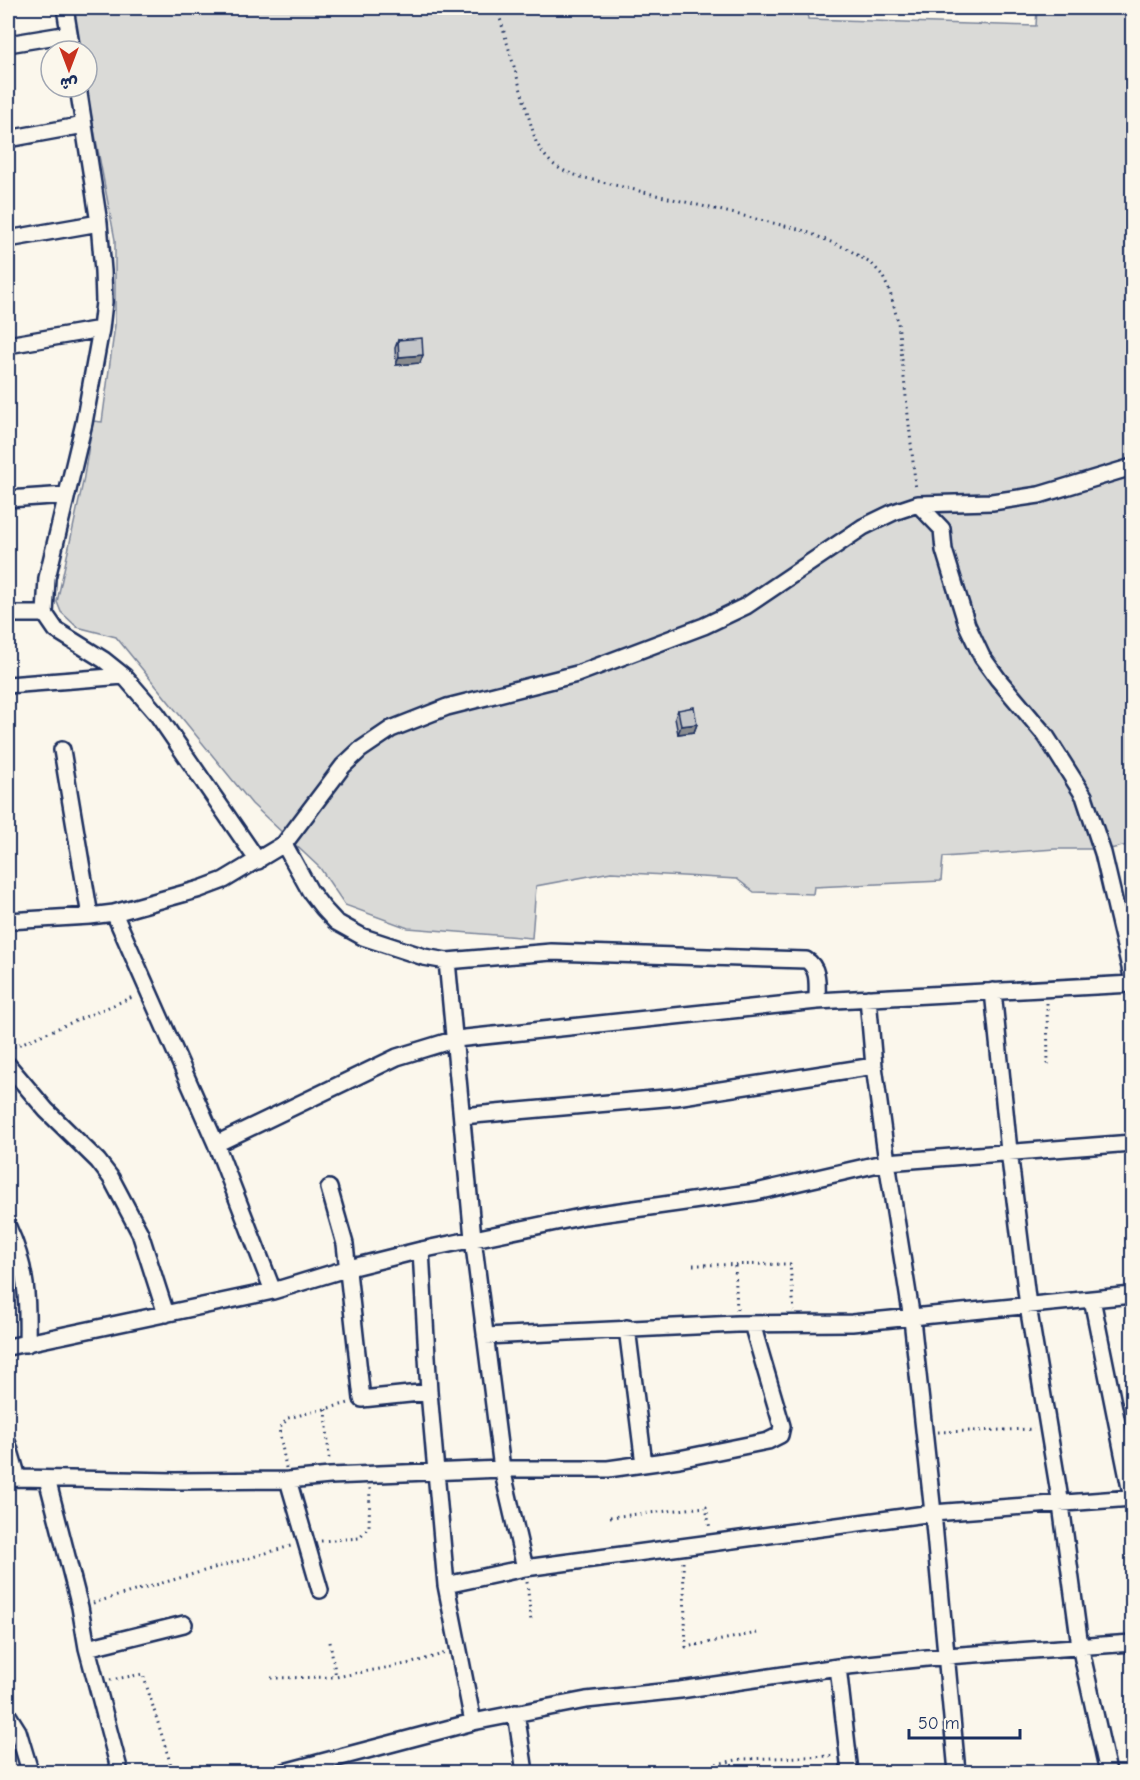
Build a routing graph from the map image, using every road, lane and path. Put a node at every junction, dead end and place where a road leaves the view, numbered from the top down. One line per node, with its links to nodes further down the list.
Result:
1 (65, 8): 3 (street)
2 (497, 8): 16 (path)
3 (69, 34): 4 (street); 5 (street)
4 (70, 39)
5 (8, 44)
6 (80, 99): 7 (street)
7 (84, 125): 8 (street); 9 (street)
8 (8, 139)
9 (99, 223): 10 (street); 11 (street)
10 (8, 239)
11 (101, 329): 12 (street); 14 (street)
12 (8, 345)
13 (1132, 467): 16 (street)
14 (67, 495): 15 (street); 18 (street)
15 (8, 499)
16 (918, 504): 22 (street); 28 (street)
17 (8, 614): 18 (street)
18 (45, 614): 19 (street)
19 (124, 676): 20 (street); 23 (street)
20 (8, 685)
21 (63, 750): 25 (street)
22 (284, 844): 23 (street); 27 (street)
23 (258, 861): 24 (street)
24 (114, 913): 25 (street); 31 (street)
25 (90, 916): 26 (street)
26 (8, 921)
27 (447, 961): 34 (street); 35 (street)
28 (1132, 976)
29 (1132, 984): 30 (street)
30 (1046, 989): 32 (street); 38 (path)
31 (148, 991): 36 (path); 42 (street)
32 (993, 991): 33 (street); 43 (street)
33 (868, 998): 34 (street); 39 (street)
34 (817, 1001): 35 (street)
35 (456, 1039): 40 (street); 42 (street)
36 (8, 1049)
37 (8, 1065): 56 (street)
38 (1048, 1065)
39 (874, 1066): 40 (street); 44 (street)
40 (462, 1116): 47 (street)
41 (1132, 1143): 43 (street)
42 (216, 1144): 52 (street)
43 (1009, 1151): 44 (street); 55 (street)
44 (887, 1162): 47 (street); 57 (street)
45 (329, 1188): 51 (street)
46 (8, 1227): 62 (street)
47 (473, 1238): 48 (street); 61 (street)
48 (421, 1250): 51 (street); 64 (street)
49 (693, 1265): 50 (path)
50 (735, 1265): 58 (path); 59 (path)
51 (349, 1268): 52 (street); 65 (street)
52 (273, 1291): 56 (street)
53 (1132, 1295): 54 (street)
54 (1092, 1299): 55 (street); 78 (street)
55 (1028, 1306): 57 (street); 67 (street)
56 (166, 1314): 62 (street)
57 (912, 1318): 58 (street); 68 (street)
58 (795, 1323): 59 (street)
59 (745, 1324): 60 (street); 70 (street)
60 (627, 1328): 61 (street); 70 (street)
61 (485, 1336): 71 (street)
62 (27, 1344): 63 (street)
63 (8, 1347)
64 (429, 1392): 65 (street); 72 (street)
65 (362, 1399): 66 (path)
66 (326, 1409): 74 (path); 77 (path)
67 (1049, 1428): 68 (path); 79 (street)
68 (925, 1432): 80 (street)
69 (8, 1444): 75 (street)
70 (644, 1464): 71 (street)
71 (502, 1469): 72 (street); 85 (street)
72 (437, 1473): 73 (street); 86 (street)
73 (370, 1474): 74 (street); 82 (path)
74 (330, 1476): 77 (street)
75 (13, 1478): 76 (street)
76 (47, 1479): 77 (street); 88 (street)
77 (288, 1480): 82 (street)
78 (1132, 1498): 79 (street)
79 (1061, 1504): 80 (street); 94 (street)
80 (933, 1514): 83 (street); 97 (street)
81 (610, 1517): 83 (path)
82 (305, 1542): 87 (street); 88 (path)
83 (713, 1544): 84 (street)
84 (682, 1547): 85 (street); 91 (path)
85 (525, 1568): 86 (street); 89 (path)
86 (446, 1585): 96 (street)
87 (320, 1590)
88 (80, 1607): 95 (street)
89 (531, 1622)
90 (184, 1624): 95 (street)
91 (757, 1633)
92 (330, 1642): 99 (path)
93 (1132, 1643): 94 (street)
94 (1080, 1646): 97 (street); 114 (street)
95 (87, 1648): 101 (street)
96 (458, 1650): 99 (path); 104 (street)
97 (946, 1656): 98 (street); 113 (street)
98 (838, 1667): 102 (street); 105 (street)
99 (336, 1677): 100 (path)
100 (271, 1678)
101 (96, 1682): 107 (street); 108 (path)
102 (516, 1713): 104 (street); 110 (street)
103 (8, 1715): 106 (street)
104 (473, 1722): 109 (street)
105 (847, 1756): 111 (path); 112 (street)
106 (30, 1771)
107 (120, 1773)
108 (173, 1773)
109 (284, 1773)
110 (525, 1773)
111 (675, 1773)
112 (850, 1773)
113 (957, 1773)
114 (1108, 1773)

